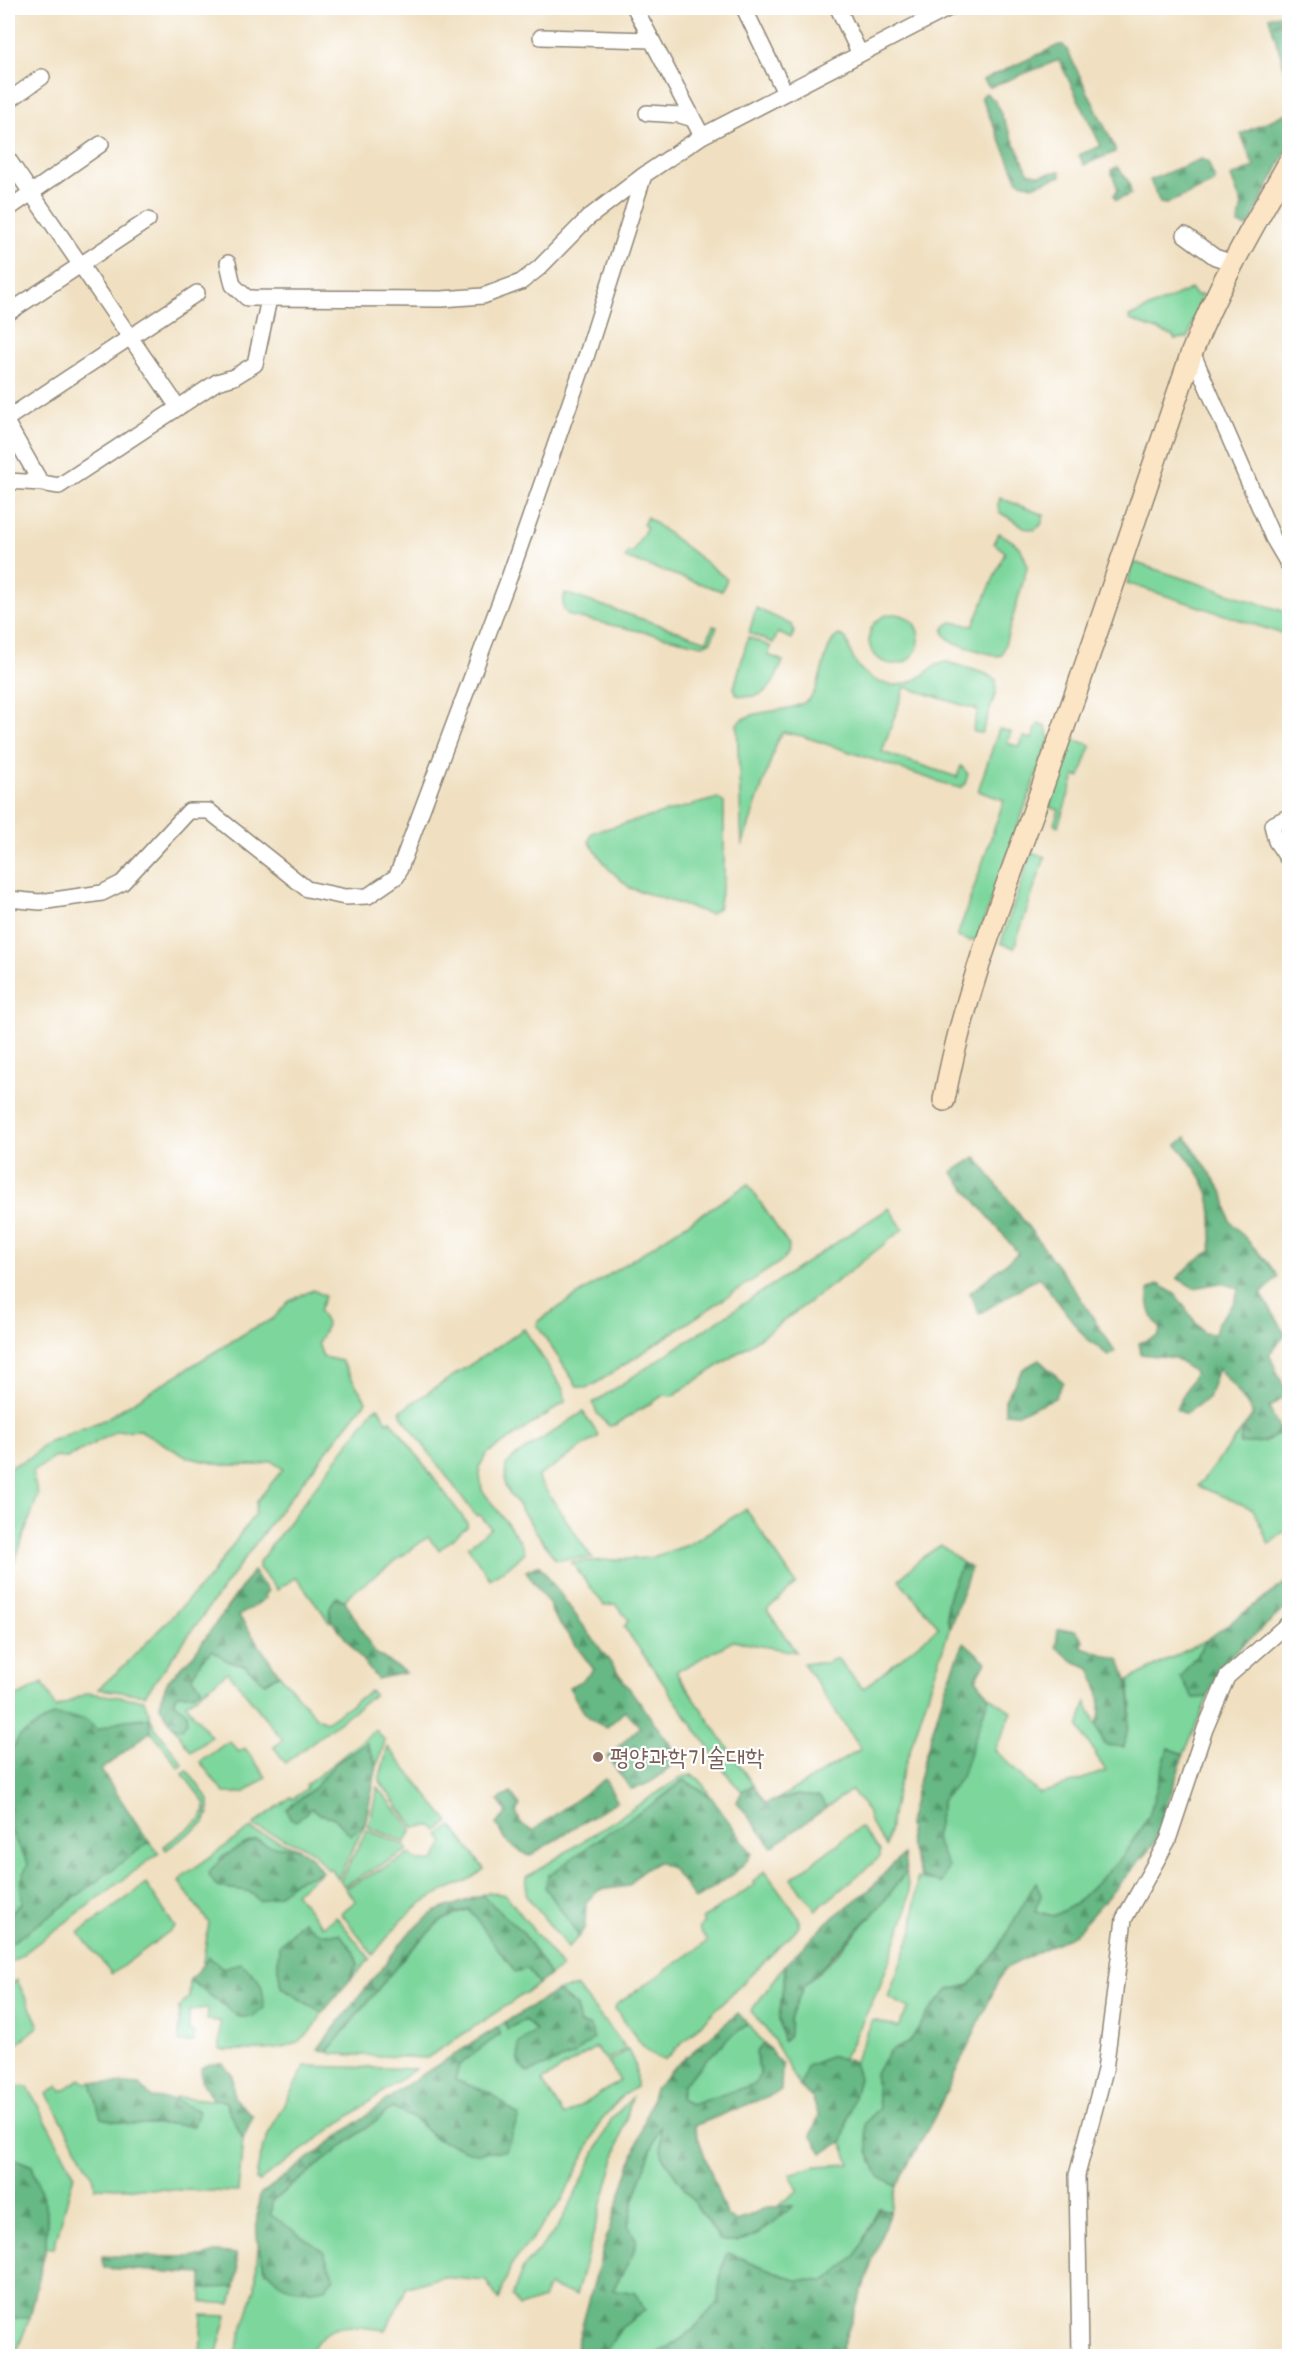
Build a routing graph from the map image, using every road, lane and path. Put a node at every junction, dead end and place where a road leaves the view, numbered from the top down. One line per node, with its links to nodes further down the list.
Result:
1 (635, 8): 6 (street)
2 (744, 8): 9 (street)
3 (838, 8): 7 (street)
4 (939, 10): 7 (street)
5 (541, 37): 6 (street)
6 (652, 40): 12 (street)
7 (860, 54): 9 (street)
8 (42, 77): 10 (street)
9 (785, 93): 13 (street)
10 (8, 102)
11 (647, 113): 12 (street)
12 (693, 119): 13 (street)
13 (702, 136): 17 (street)
14 (101, 144): 18 (street)
15 (8, 159): 18 (street)
16 (1290, 161): 23 (street)
17 (644, 175): 26 (street); 38 (street)
18 (32, 194): 19 (street); 24 (street)
19 (8, 209)
20 (148, 220): 24 (street)
21 (1185, 235): 23 (street)
22 (228, 263): 26 (street)
23 (1233, 263): 29 (street)
24 (81, 264): 27 (street); 28 (street)
25 (197, 293): 28 (street)
26 (269, 299): 30 (street)
27 (8, 313)
28 (128, 338): 30 (street); 31 (street)
29 (1192, 352): 35 (street); 39 (street)
30 (178, 407): 34 (street)
31 (8, 418)
32 (8, 425): 34 (street)
33 (8, 481): 34 (street)
34 (40, 483)
35 (1290, 567)
36 (1290, 816): 37 (street)
37 (1290, 862)
38 (8, 899)
39 (944, 1100)
40 (1290, 1622): 41 (street)
41 (1080, 2356)

